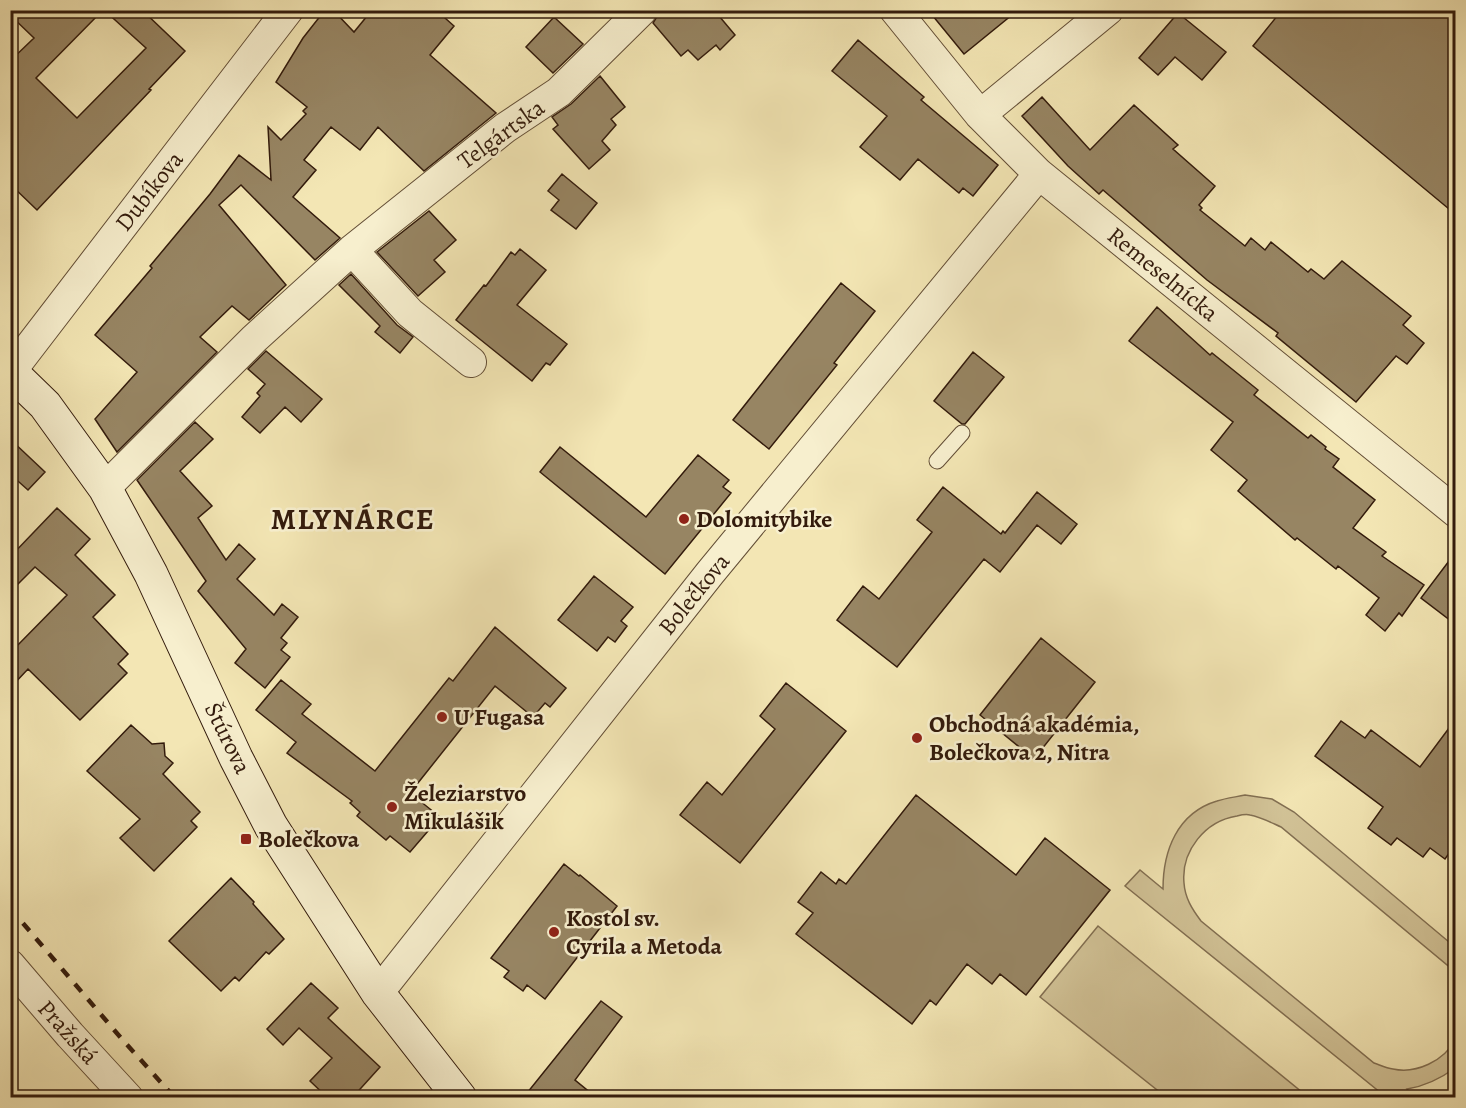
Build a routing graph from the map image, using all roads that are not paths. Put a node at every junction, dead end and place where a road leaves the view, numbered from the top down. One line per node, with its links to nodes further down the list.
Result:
1 (288, 10): 9 (street, Dubíkova)
2 (642, 10): 7 (street, Telgártska)
3 (894, 10): 5 (street, Remeselnícka)
4 (1108, 10): 5 (street)
5 (980, 115): 6 (street, Remeselnícka)
6 (1039, 174): 13 (street, Remeselnícka); 15 (street, Bolečkova)
7 (352, 250): 8 (street); 12 (street, Telgártska)
8 (471, 362)
9 (11, 371): 12 (street, Štúrova)
10 (962, 433): 11 (lane)
11 (937, 461)
12 (105, 488): 15 (street, Štúrova)
13 (1455, 512)
14 (10, 965): 16 (street, Pražská)
15 (378, 993): 17 (street, Štúrova)
16 (128, 1098)
17 (460, 1098)

